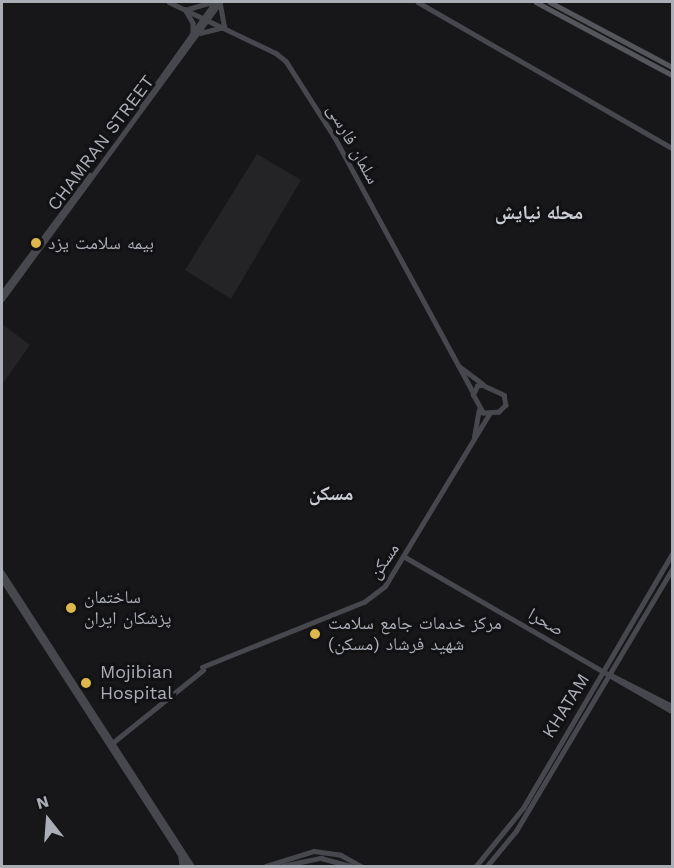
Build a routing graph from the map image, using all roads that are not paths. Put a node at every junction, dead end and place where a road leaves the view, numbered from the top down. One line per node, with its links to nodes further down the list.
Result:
1 (169, 2): 7 (main road, سلمان فارسی)
2 (214, 2): 7 (main road); 8 (main road, CHAMRAN STREET)
3 (221, 2): 8 (main road, CHAMRAN STREET); 9 (main road)
4 (418, 2): 13 (main road)
5 (536, 2): 12 (main road)
6 (550, 2): 11 (main road)
7 (185, 9): 8 (main road, سلمان فارسی); 10 (main road)
8 (206, 18): 9 (main road, سلمان فارسی); 10 (main road, CHAMRAN STREET)
9 (224, 27): 10 (main road); 16 (main road, سلمان فارسی)
10 (194, 37): 14 (main road, CHAMRAN STREET); 15 (main road, CHAMRAN STREET)
11 (672, 67)
12 (672, 75)
13 (672, 148)
14 (2, 293)
15 (2, 299)
16 (453, 359): 17 (main road); 18 (main road)
17 (485, 386): 18 (main road); 20 (main road, مسکن)
18 (473, 392): 19 (main road)
19 (479, 408): 20 (main road); 21 (main road)
20 (489, 414): 21 (main road, مسکن)
21 (473, 440): 22 (main road, مسکن)
22 (405, 556): 28 (main road, صحرا); 40 (main road, مسکن)
23 (672, 556): 29 (main road, KHATAM)
24 (672, 569): 27 (main road, KHATAM)
25 (2, 572): 40 (main road)
26 (2, 579): 40 (main road)
27 (617, 664): 30 (main road, KHATAM); 32 (main road)
28 (595, 665): 29 (main road, صحرا); 31 (main road)
29 (604, 670): 30 (main road, صحرا); 31 (main road, KHATAM)
30 (611, 675): 32 (main road, صحرا); 33 (main road, KHATAM)
31 (599, 679): 36 (main road, KHATAM)
32 (620, 679): 33 (main road); 34 (main road); 35 (main road, صحرا)
33 (603, 688): 37 (main road, KHATAM)
34 (672, 706)
35 (672, 711)
36 (568, 725): 37 (main road); 38 (main road, KHATAM)
37 (575, 729): 39 (main road, KHATAM)
38 (562, 736): 39 (main road); 48 (main road, KHATAM)
39 (569, 739): 49 (main road, KHATAM)
40 (111, 744): 41 (main road); 43 (main road)
41 (180, 854): 42 (main road); 43 (main road)
42 (182, 867)
43 (190, 867)
44 (266, 867): 47 (main road)
45 (282, 867): 46 (main road)
46 (350, 867)
47 (361, 867)
48 (476, 867)
49 (487, 867)

